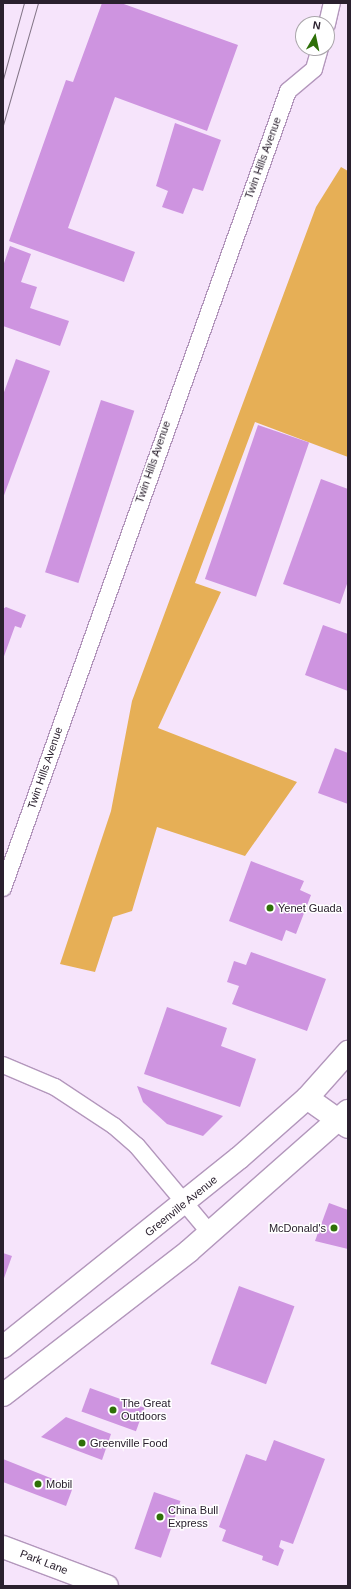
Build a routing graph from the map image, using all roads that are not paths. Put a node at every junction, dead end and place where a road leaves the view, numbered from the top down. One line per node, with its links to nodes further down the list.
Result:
1 (332, 3): 2 (street)
2 (329, 16)
3 (318, 56): 4 (street, Twin Hills Avenue)
4 (3, 888)
5 (348, 1052): 7 (main road, Greenville Avenue)
6 (3, 1066): 9 (street)
7 (307, 1098): 8 (main road); 9 (main road, Greenville Avenue)
8 (345, 1120): 10 (main road)
9 (186, 1203): 10 (street); 11 (main road, Greenville Avenue)
10 (210, 1233): 12 (main road)
11 (3, 1348)
12 (3, 1395)
13 (3, 1547): 14 (main road, Park Lane)
14 (107, 1586)

